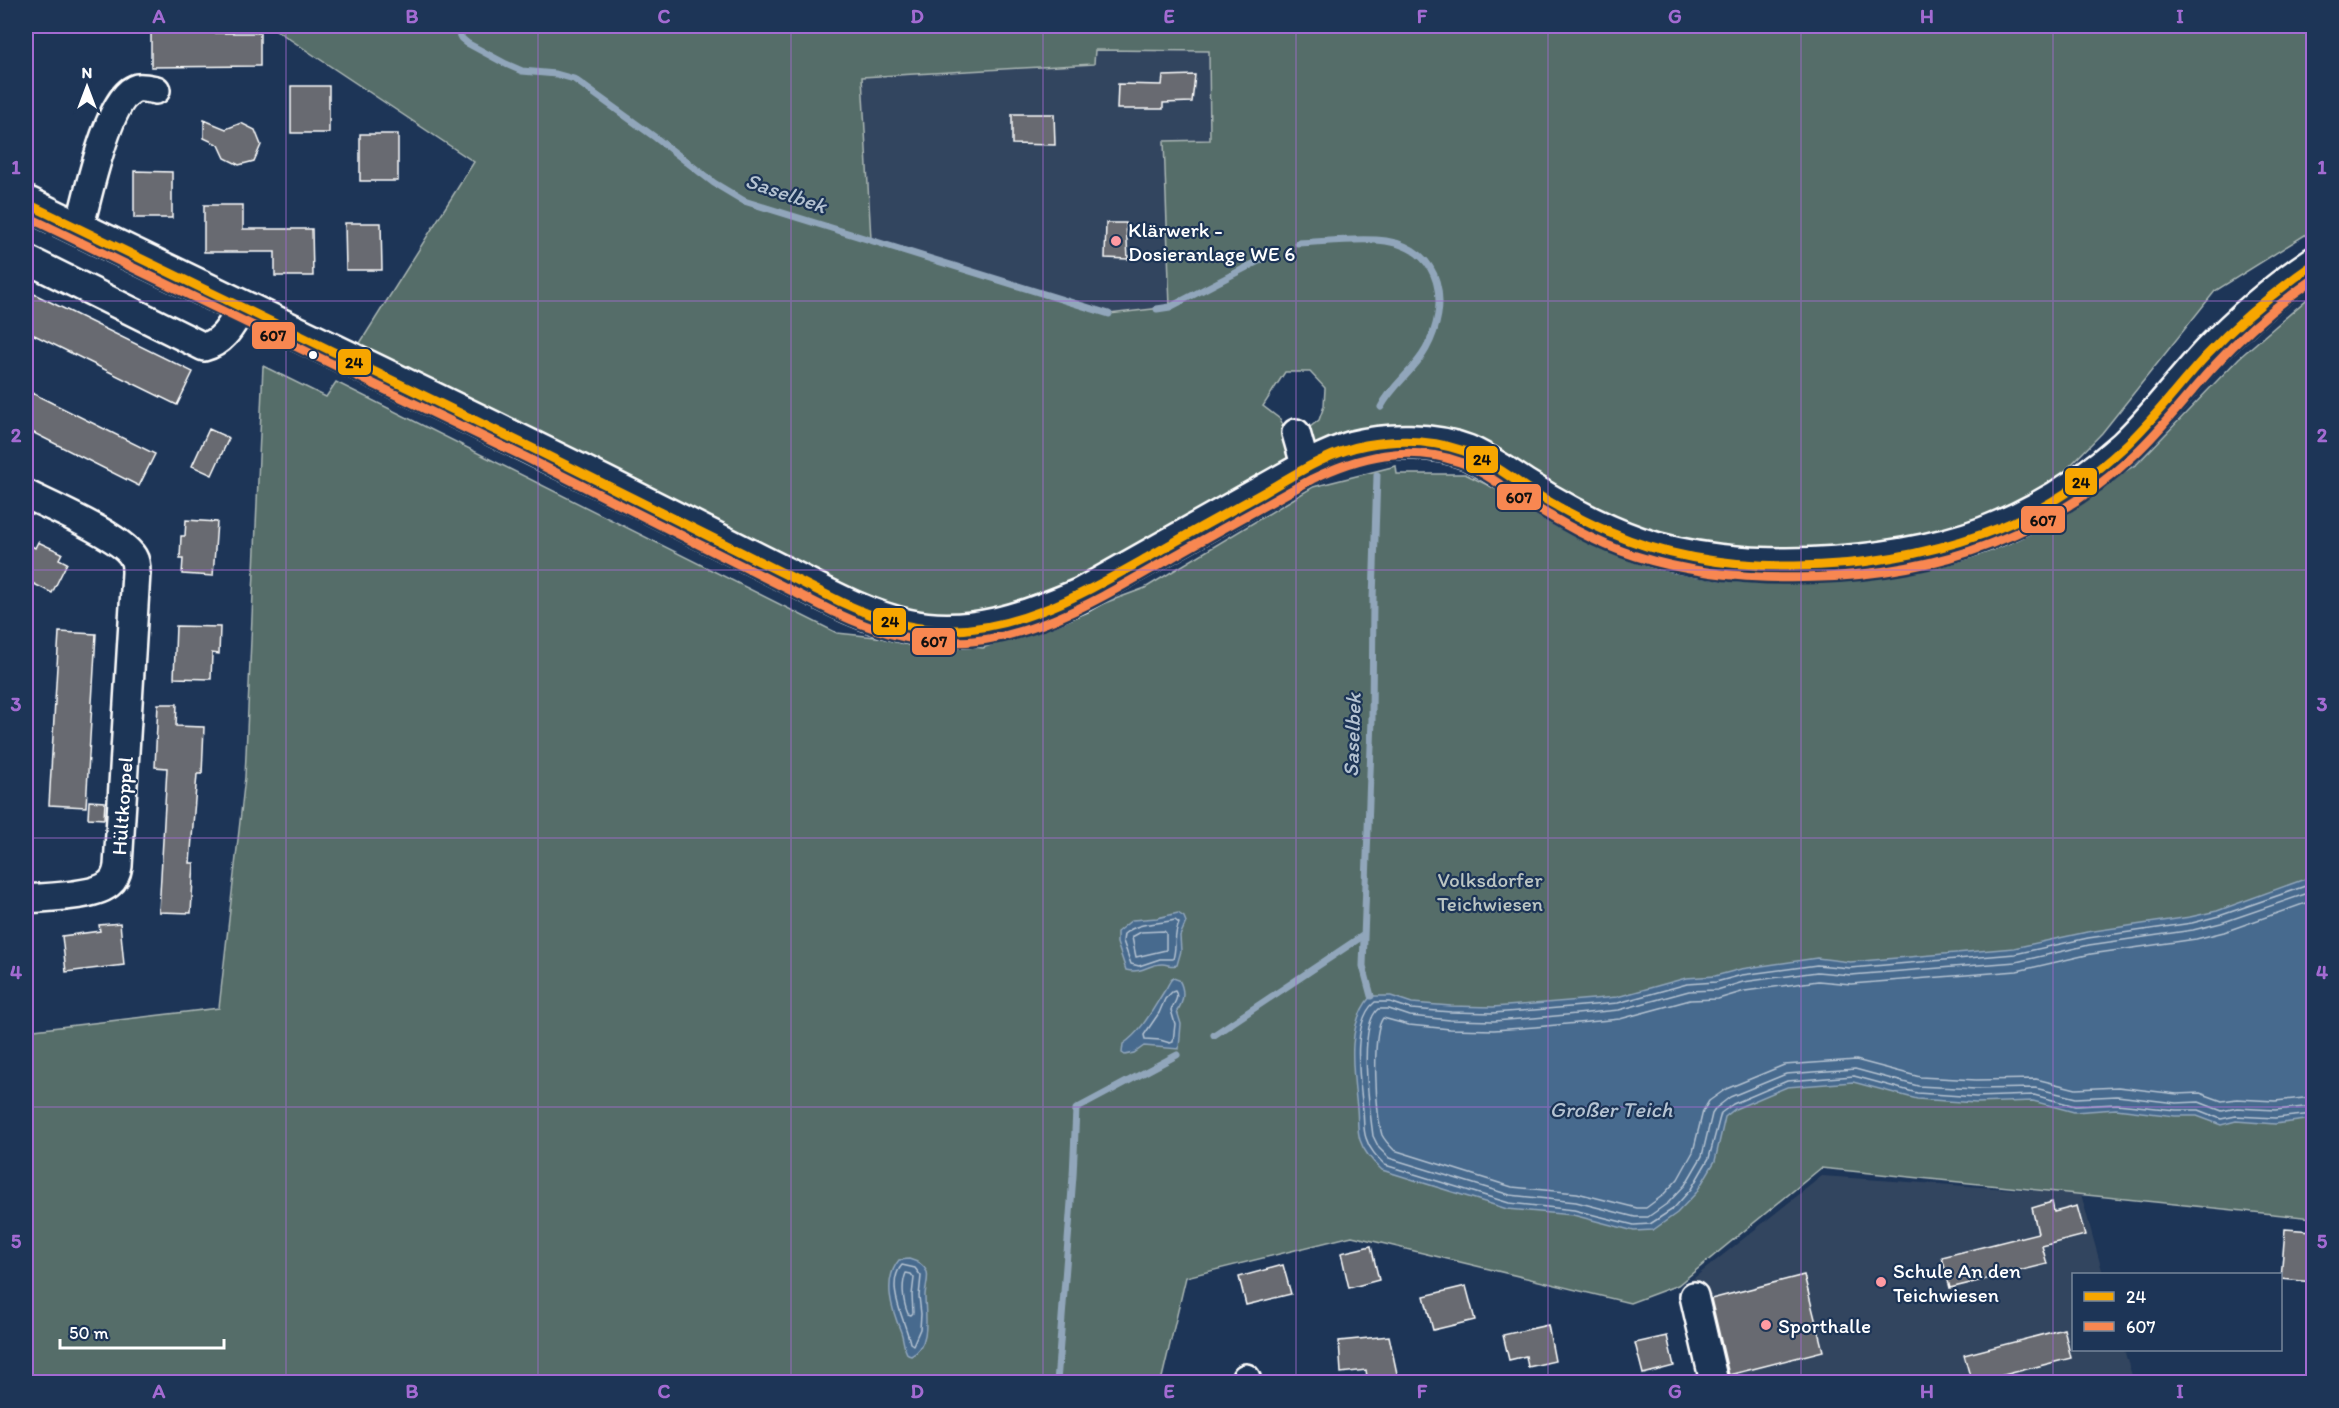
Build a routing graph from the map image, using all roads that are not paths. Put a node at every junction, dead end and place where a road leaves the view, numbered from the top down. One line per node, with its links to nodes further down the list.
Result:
1 (156, 90): 3 (street)
2 (26, 203): 3 (main road)
3 (79, 229): 6 (main road)
4 (26, 260): 6 (street)
5 (2313, 264): 8 (main road)
6 (242, 308): 8 (main road)
7 (1296, 433): 8 (street)
8 (1306, 468)
9 (26, 494): 10 (street, Hültkoppel)
10 (26, 899)
11 (1694, 1296): 12 (street)
12 (1714, 1383)

